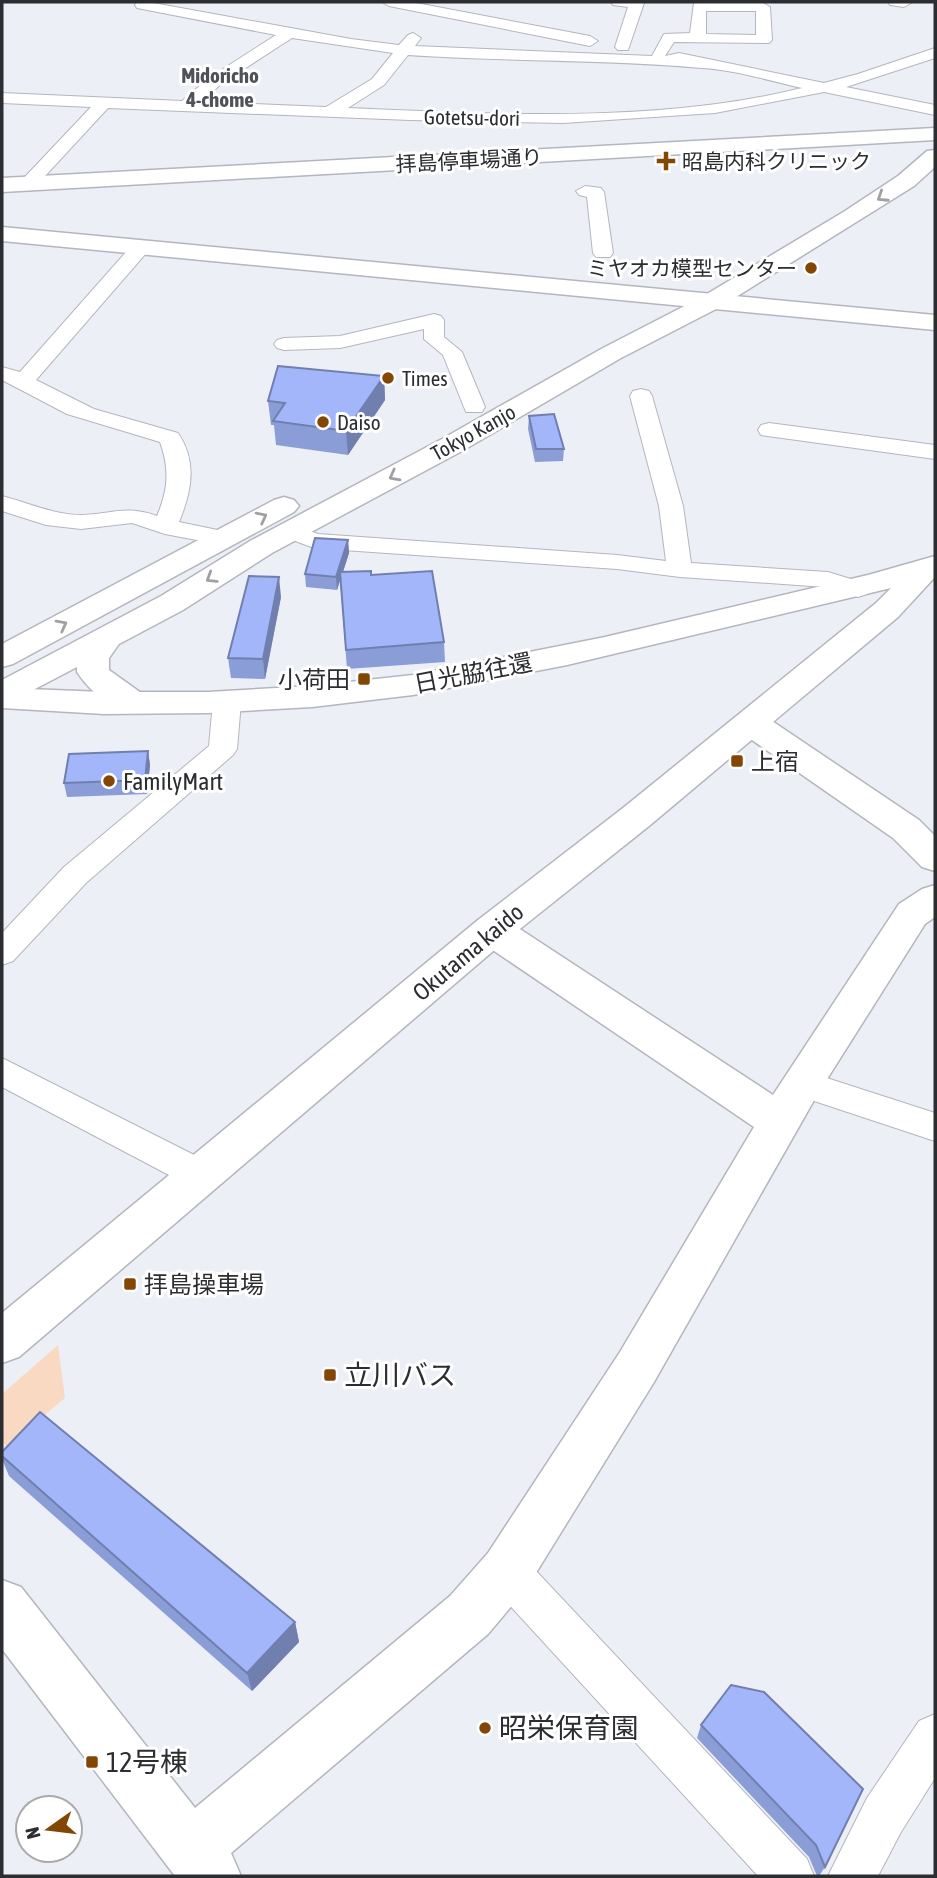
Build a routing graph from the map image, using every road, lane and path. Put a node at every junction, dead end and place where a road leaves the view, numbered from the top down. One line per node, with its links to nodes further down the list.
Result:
1 (145, 2): 5 (street)
2 (389, 2): 4 (street)
3 (618, 2): 7 (street)
4 (438, 6): 7 (street); 8 (street)
5 (290, 32): 8 (street); 15 (street)
6 (698, 37): 6 (street); 10 (street)
7 (624, 47): 10 (street)
8 (404, 50): 11 (street); 17 (street)
9 (935, 53): 12 (street, Gotetsu-dori)
10 (659, 54): 11 (street)
11 (698, 63): 12 (street)
12 (829, 88): 16 (street); 17 (street, Gotetsu-dori)
13 (2, 98): 14 (street, Gotetsu-dori)
14 (105, 103): 15 (street, Gotetsu-dori); 20 (street)
15 (187, 106): 17 (street, Gotetsu-dori)
16 (935, 110)
17 (329, 112)
18 (935, 134): 20 (main road, 拝島停車場通り); 26 (main road, Tokyo Kanjo)
19 (935, 156): 26 (main road, Tokyo Kanjo, one-way to 26)
20 (28, 184): 21 (main road, 拝島停車場通り)
21 (2, 186)
22 (585, 191): 25 (street)
23 (2, 234): 24 (main road)
24 (141, 247): 26 (main road); 30 (street)
25 (603, 253)
26 (697, 300): 27 (main road); 32 (main road, Tokyo Kanjo); 37 (main road, Tokyo Kanjo, one-way to 37)
27 (935, 323)
28 (284, 344): 32 (street)
29 (2, 373): 30 (street)
30 (24, 381): 36 (street)
31 (641, 396): 40 (street)
32 (474, 407): 38 (main road, Tokyo Kanjo, one-way to 32)
33 (769, 430): 34 (street)
34 (935, 452)
35 (2, 503): 36 (street)
36 (166, 527): 38 (street)
37 (291, 531): 40 (street); 42 (main road, Tokyo Kanjo, one-way to 42)
38 (223, 538): 43 (main road, Tokyo Kanjo, one-way to 38)
39 (932, 568): 41 (main road, 日光脇往還); 47 (main road, Okutama kaido)
40 (680, 570): 41 (street)
41 (858, 589): 46 (main road, 日光脇往還)
42 (108, 637): 44 (main road, Tokyo Kanjo); 45 (main road)
43 (2, 657)
44 (2, 695): 45 (main road, 日光脇往還)
45 (132, 702): 46 (main road, 日光脇往還)
46 (227, 702): 51 (street)
47 (751, 723): 48 (main road); 50 (main road, Okutama kaido)
48 (935, 858)
49 (935, 898): 53 (main road)
50 (492, 930): 53 (main road); 55 (main road, Okutama kaido)
51 (2, 953)
52 (2, 1071): 55 (street)
53 (790, 1102): 54 (street); 57 (main road)
54 (935, 1128)
55 (199, 1174): 56 (main road, Okutama kaido)
56 (2, 1342)
57 (507, 1572): 60 (main road); 61 (street)
58 (2, 1606): 60 (main road)
59 (935, 1737): 62 (street)
60 (202, 1862)
61 (790, 1876)
62 (852, 1876)

